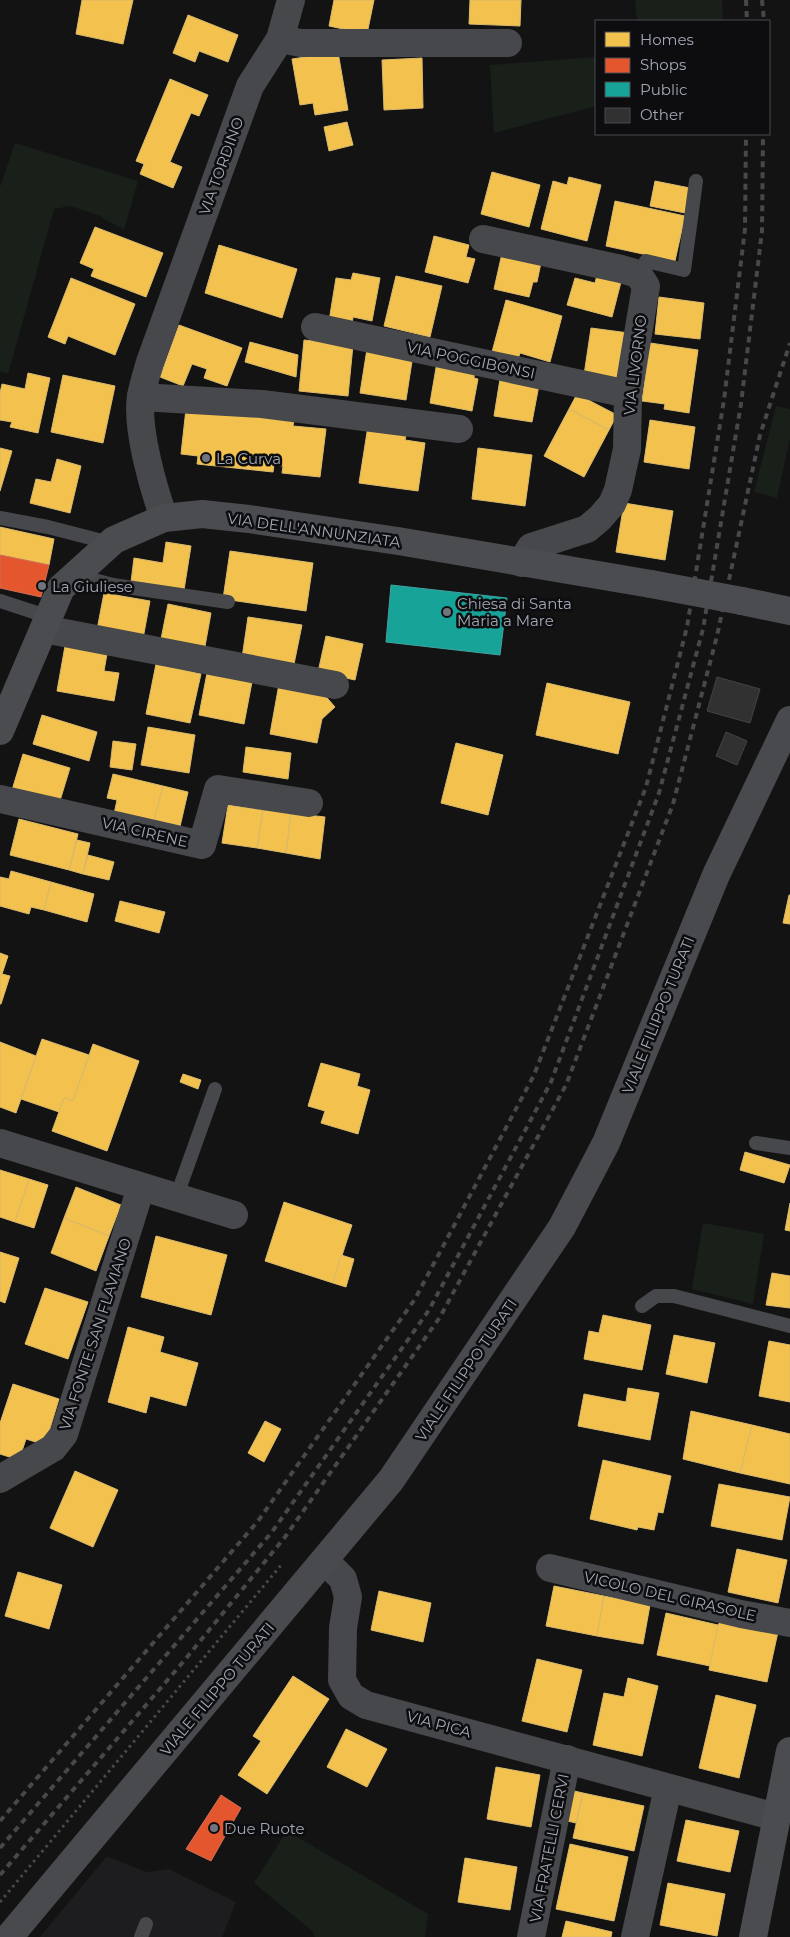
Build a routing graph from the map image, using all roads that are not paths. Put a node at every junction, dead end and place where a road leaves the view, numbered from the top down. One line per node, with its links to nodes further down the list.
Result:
1 (291, 0): 2 (street, VIA TORDINO)
2 (280, 39): 3 (street); 9 (street, VIA TORDINO)
3 (508, 43)
4 (696, 181): 6 (lane)
5 (483, 239): 6 (street)
6 (643, 282): 8 (street, VIA LIVORNO)
7 (315, 327): 8 (street, VIA POGGIBONSI)
8 (628, 394): 14 (street, VIA LIVORNO)
9 (141, 397): 10 (street); 12 (street, VIA TORDINO)
10 (459, 429)
11 (0, 518): 13 (lane)
12 (164, 518): 13 (street, VIA DELL'ANNUNZIATA); 14 (street, VIA DELL'ANNUNZIATA)
13 (110, 543): 15 (street, VIA DELL'ANNUNZIATA)
14 (521, 563): 18 (street, VIA DELL'ANNUNZIATA, bridge)
15 (75, 575): 19 (lane); 21 (street, VIA DELL'ANNUNZIATA)
16 (790, 599): 18 (street, VIA DELL'ANNUNZIATA)
17 (0, 601): 21 (lane)
18 (742, 601): 20 (street, VIA DELL'ANNUNZIATA)
19 (228, 602)
20 (790, 611)
21 (46, 623): 22 (street); 24 (street, VIA DELL'ANNUNZIATA)
22 (335, 685)
23 (790, 720): 26 (main road, VIALE FILIPPO TURATI)
24 (0, 731)
25 (790, 767): 26 (main road)
26 (758, 789): 39 (main road, VIALE FILIPPO TURATI)
27 (0, 799): 28 (street, VIA CIRENE)
28 (310, 803)
29 (215, 1089): 34 (lane)
30 (0, 1143): 33 (street)
31 (756, 1143): 32 (lane)
32 (790, 1148)
33 (141, 1187): 34 (street); 38 (street, VIA FONTE SAN FLAVIANO)
34 (176, 1198): 35 (street)
35 (234, 1215)
36 (642, 1306): 37 (lane)
37 (790, 1326)
38 (0, 1479)
39 (325, 1561): 43 (street, VIA PICA); 47 (main road, VIALE FILIPPO TURATI)
40 (550, 1568): 41 (street, VICOLO DEL GIRASOLE)
41 (790, 1623)
42 (790, 1752): 45 (street)
43 (566, 1759): 44 (street, VIA PICA); 49 (street, VIA FRATELLI CERVI)
44 (668, 1788): 45 (street, VIA PICA); 50 (street)
45 (776, 1818): 51 (street)
46 (146, 1924): 48 (lane)
47 (9, 1937)
48 (140, 1937)
49 (531, 1937)
50 (635, 1937)
51 (753, 1937)

